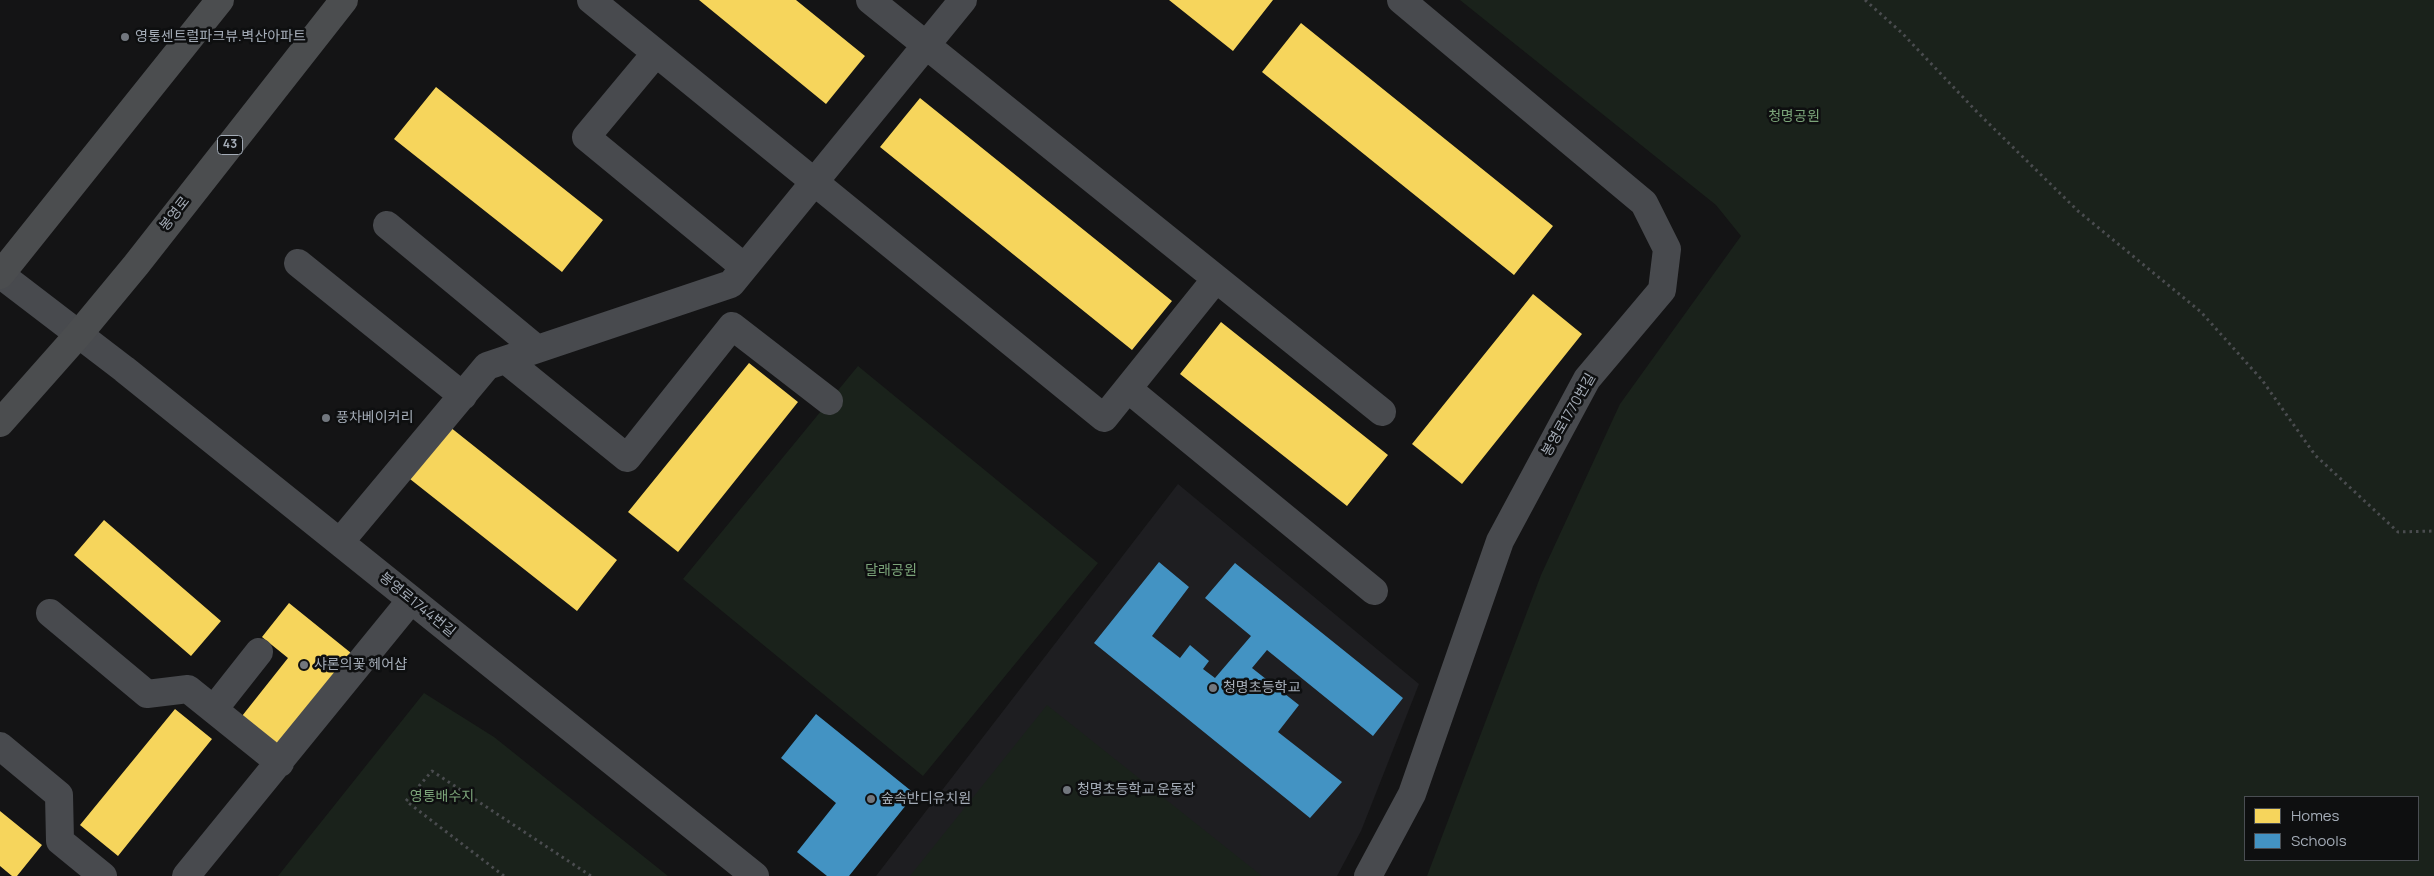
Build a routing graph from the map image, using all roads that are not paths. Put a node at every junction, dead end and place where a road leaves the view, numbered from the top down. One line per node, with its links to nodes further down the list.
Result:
1 (220, 0): 13 (main road)
2 (344, 0): 15 (main road, 봉영로 / 43)
3 (591, 0): 8 (street)
4 (870, 0): 7 (street)
5 (963, 0): 7 (street)
6 (1401, 0): 34 (street, 봉영로1770번길)
7 (926, 46): 9 (street); 14 (street)
8 (656, 52): 9 (street); 12 (street)
9 (816, 182): 12 (street); 18 (street)
10 (387, 225): 16 (street)
11 (298, 264): 19 (street)
12 (744, 267): 16 (street)
13 (0, 275): 15 (street, 봉영로1744번길)
14 (1215, 280): 18 (street); 21 (street)
15 (78, 335): 22 (main road, 봉영로 / 43); 23 (street, 봉영로1744번길)
16 (537, 350): 17 (street)
17 (506, 360): 19 (street); 20 (street)
18 (1128, 389): 24 (street)
19 (463, 396): 23 (street)
20 (829, 401)
21 (1382, 412)
22 (0, 423)
23 (340, 542): 25 (street, 봉영로1744번길)
24 (1374, 591)
25 (411, 600): 30 (street); 33 (street, 봉영로1744번길)
26 (50, 613): 28 (street)
27 (260, 652): 28 (street)
28 (214, 709): 30 (street)
29 (0, 746): 31 (street)
30 (280, 763): 32 (street)
31 (104, 876)
32 (186, 876)
33 (756, 876)
34 (1368, 876)

